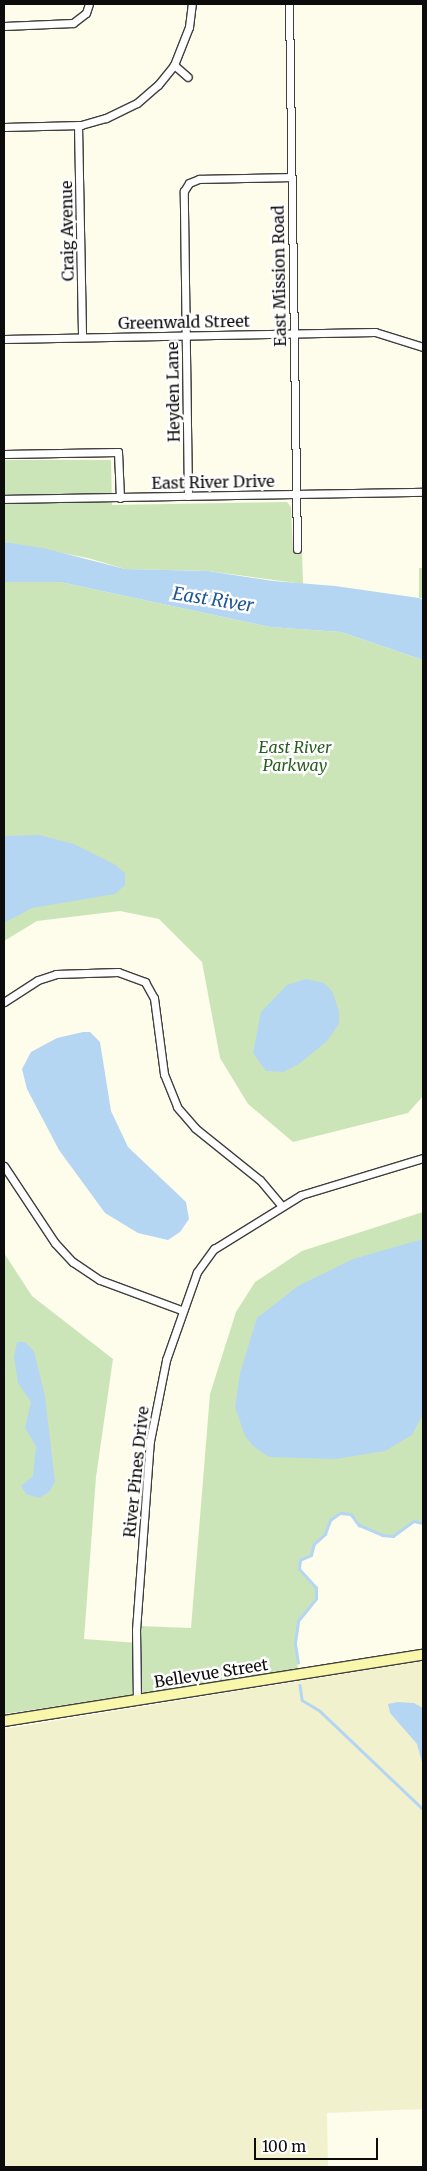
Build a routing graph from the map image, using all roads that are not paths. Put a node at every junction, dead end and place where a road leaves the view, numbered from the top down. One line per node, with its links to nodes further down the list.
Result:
1 (89, 4): 4 (street)
2 (192, 4): 5 (street)
3 (289, 4): 9 (street, East Mission Road)
4 (4, 26)
5 (174, 65): 6 (street); 7 (street)
6 (188, 78)
7 (78, 125): 8 (street); 12 (street, Craig Avenue)
8 (4, 126)
9 (292, 177): 10 (street, East Mission Road); 11 (street, Heyden Lane)
10 (294, 333): 11 (street, Greenwald Street); 14 (street, Greenwald Street); 17 (street, East Mission Road)
11 (185, 335): 12 (street, Greenwald Street); 18 (street, Heyden Lane)
12 (82, 337): 13 (street, Greenwald Street)
13 (4, 339)
14 (423, 347)
15 (4, 454): 19 (street)
16 (423, 492): 17 (street, East River Drive)
17 (296, 494): 18 (street, East River Drive); 21 (street, East Mission Road)
18 (188, 496): 19 (street, East River Drive)
19 (120, 498): 20 (street, East River Drive)
20 (4, 499)
21 (297, 549)
22 (4, 1002): 25 (street)
23 (423, 1158): 25 (street, River Pines Drive)
24 (4, 1166): 26 (street)
25 (282, 1206): 26 (street, River Pines Drive)
26 (181, 1310): 28 (street, River Pines Drive)
27 (423, 1654): 28 (street, Bellevue Street)
28 (137, 1700): 29 (street, Bellevue Street)
29 (4, 1721)

